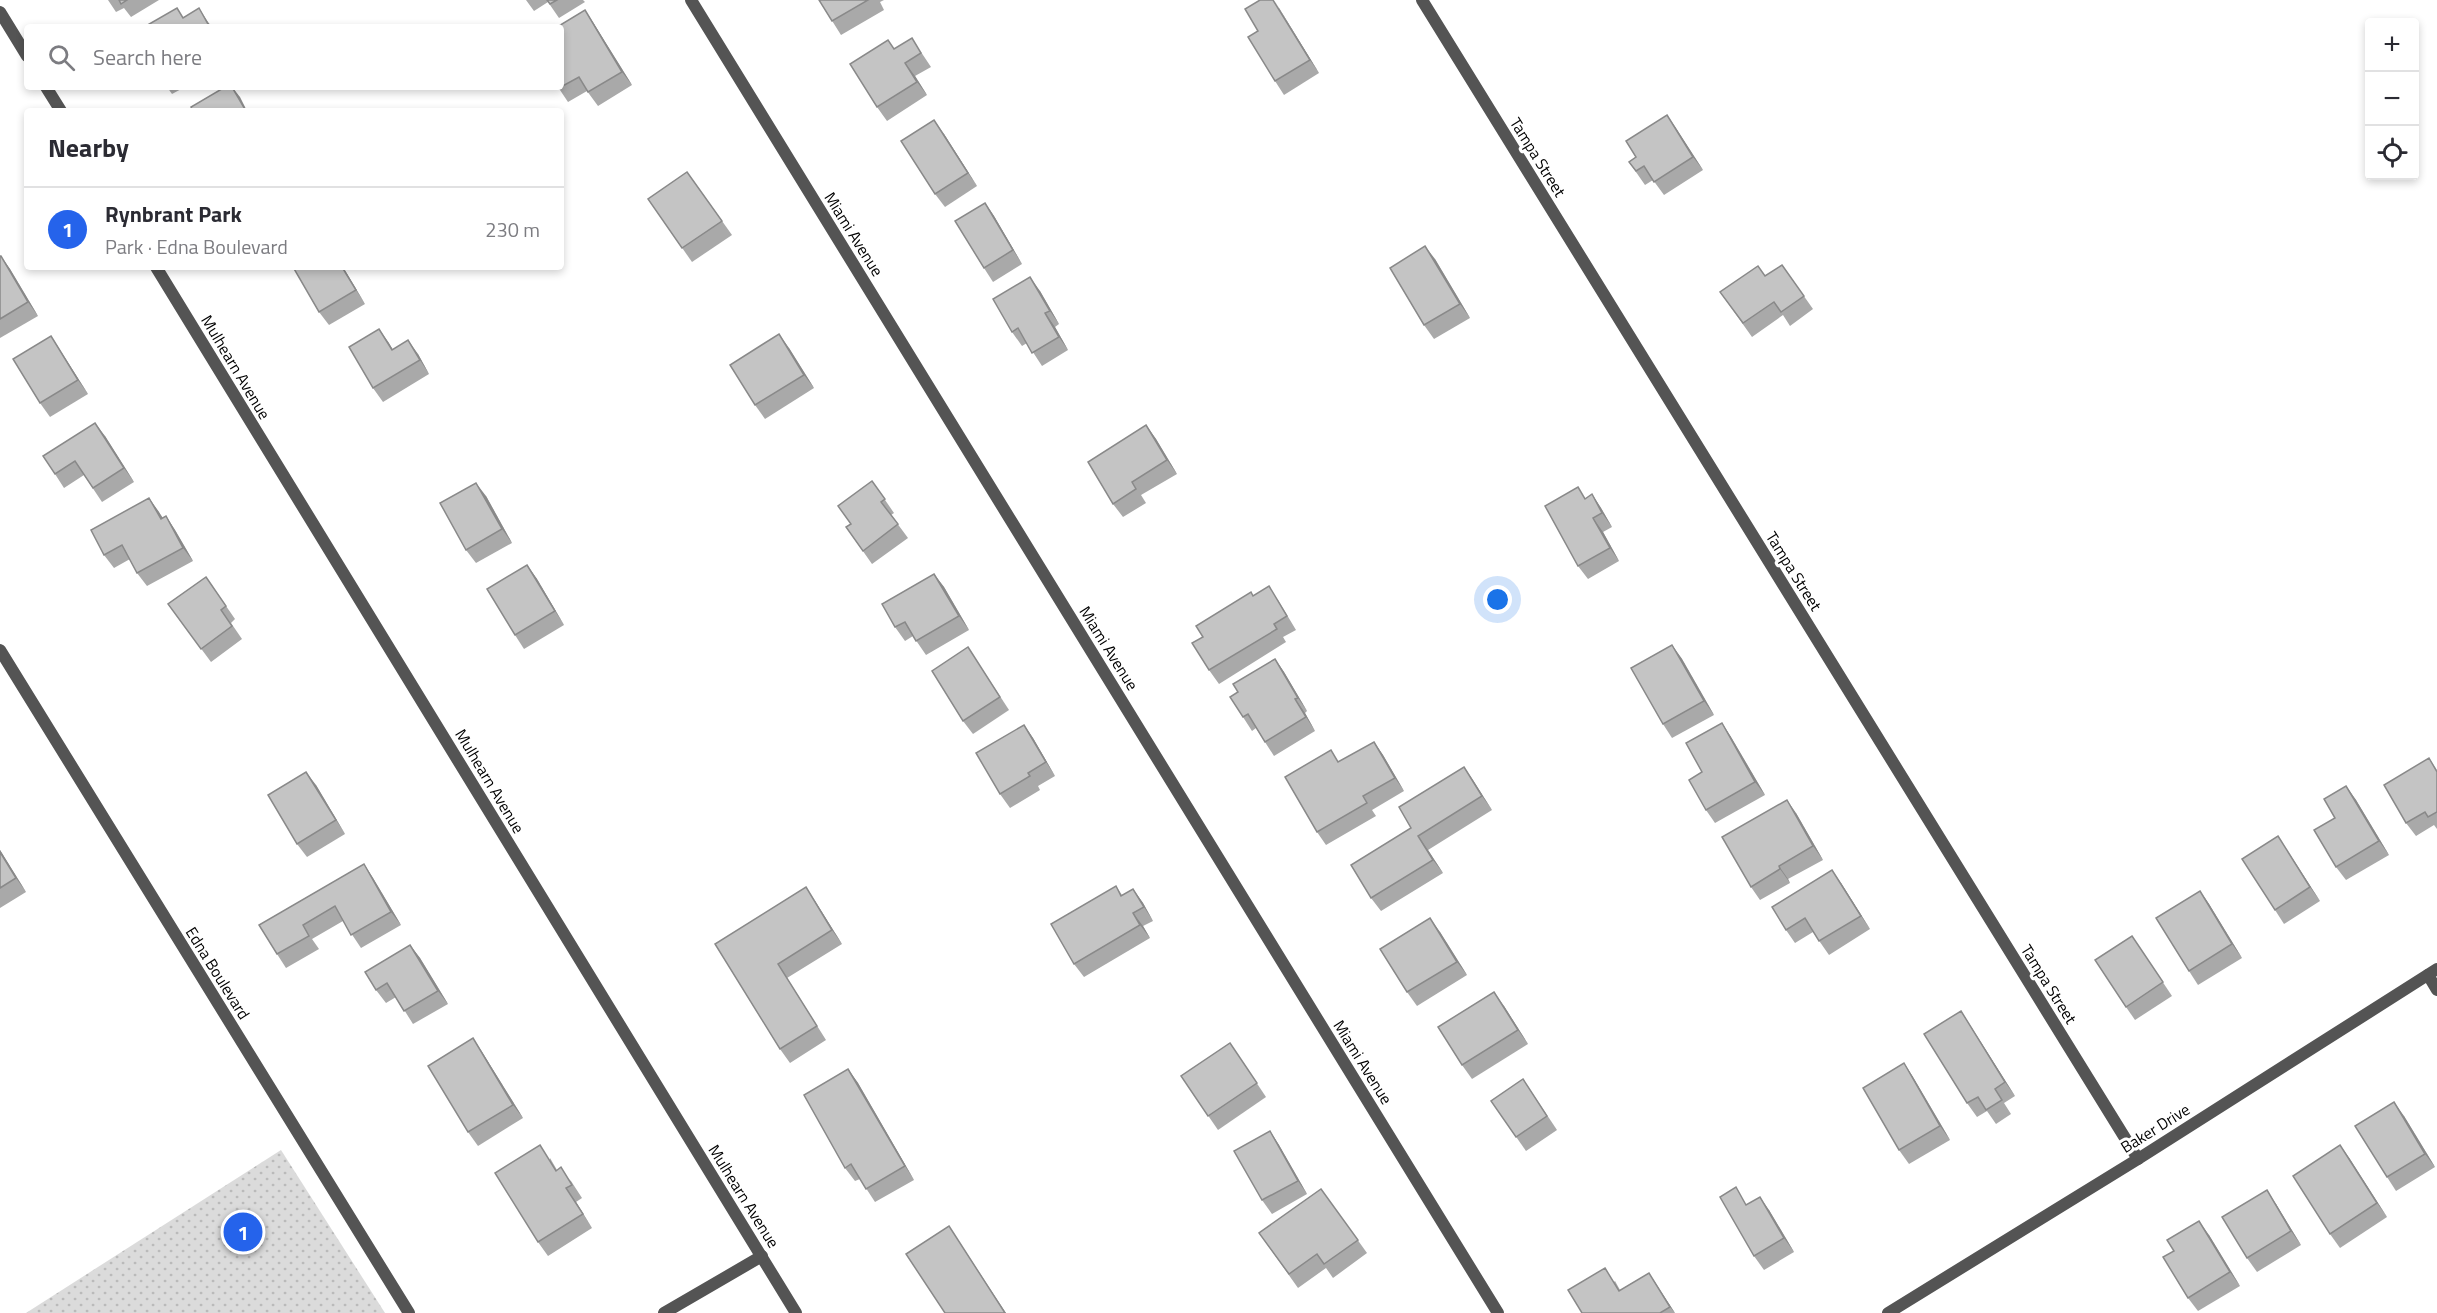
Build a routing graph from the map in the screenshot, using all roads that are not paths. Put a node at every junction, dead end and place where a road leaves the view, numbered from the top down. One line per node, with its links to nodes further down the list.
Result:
1 (691, 0): 16 (street, Miami Avenue)
2 (1422, 0): 11 (street, Tampa Street)
3 (0, 12): 4 (street)
4 (24, 51)
5 (48, 90): 6 (street)
6 (59, 108)
7 (158, 270): 12 (street, Mulhearn Avenue)
8 (0, 650): 13 (street, Edna Boulevard)
9 (2432, 972): 10 (street); 11 (street, Baker Drive)
10 (2437, 990)
11 (2138, 1159): 17 (street, Baker Drive)
12 (762, 1256): 14 (street); 15 (street, Mulhearn Avenue)
13 (409, 1313)
14 (664, 1313)
15 (796, 1313)
16 (1498, 1313)
17 (1888, 1313)

